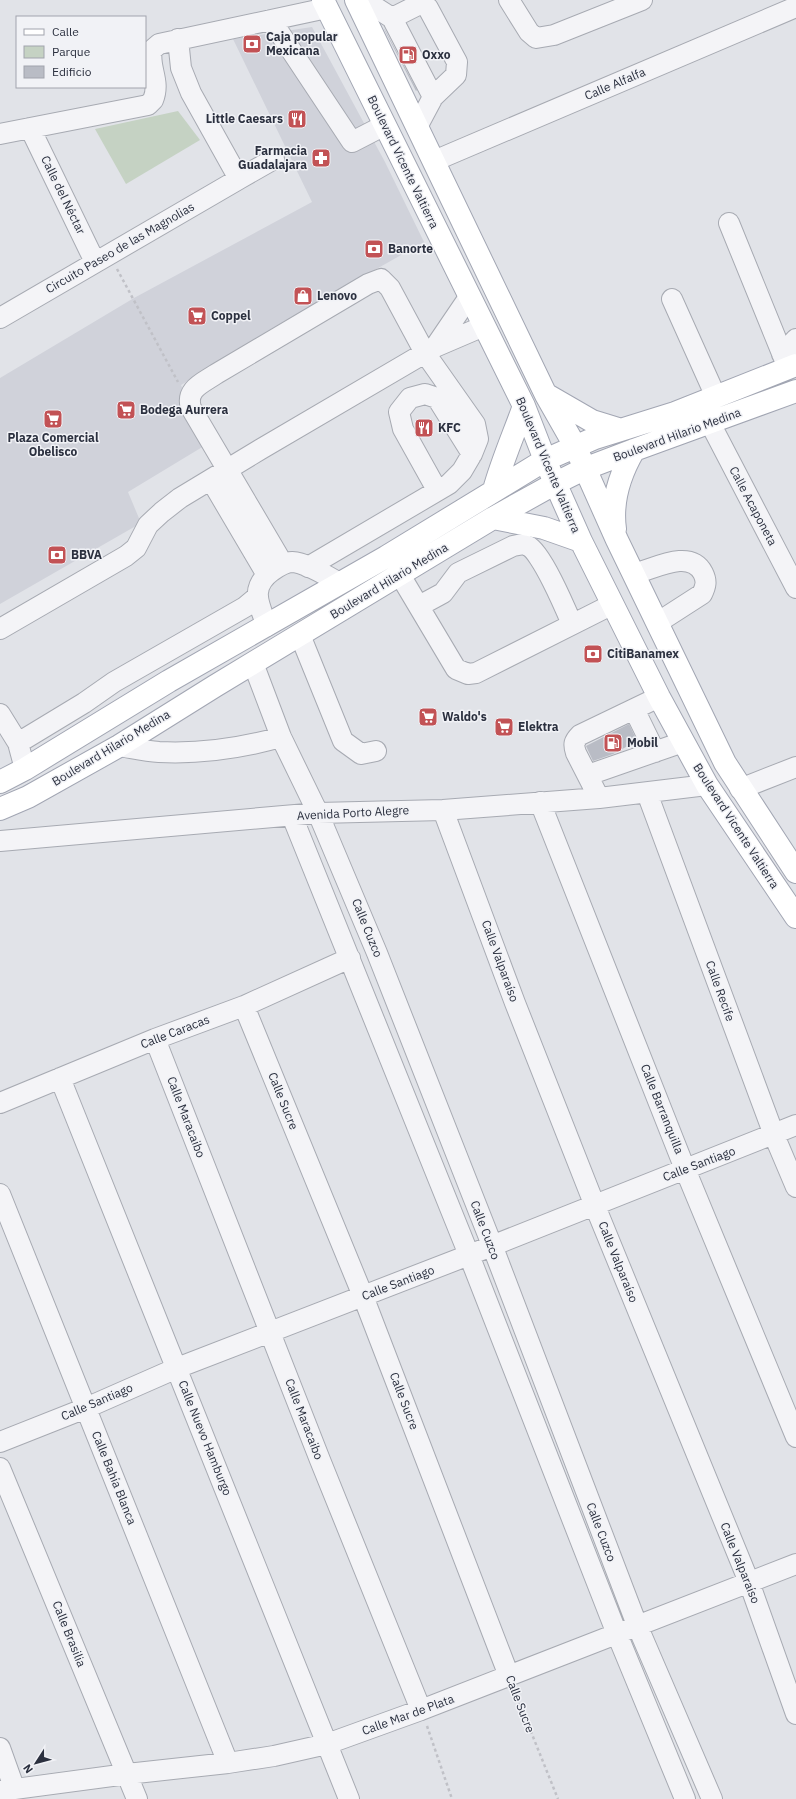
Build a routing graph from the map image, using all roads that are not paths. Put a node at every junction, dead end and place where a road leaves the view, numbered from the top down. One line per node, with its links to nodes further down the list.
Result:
1 (356, 0): 12 (main road, Boulevard Vicente Valtierra)
2 (364, 0): 7 (street)
3 (509, 0): 4 (street)
4 (642, 0)
5 (325, 4): 8 (street); 11 (main road, Boulevard Vicente Valtierra)
6 (796, 7): 16 (street, Calle Alfalfa)
7 (392, 18): 10 (street); 10 (street)
8 (271, 20): 9 (street); 11 (street)
9 (178, 39): 13 (street); 17 (street)
10 (433, 97): 12 (street)
11 (385, 125): 20 (main road, Boulevard Vicente Valtierra)
12 (417, 127): 16 (main road, Boulevard Vicente Valtierra)
13 (30, 128): 14 (street); 19 (street, Calle del Néctar)
14 (0, 134)
15 (274, 159): 17 (street, Circuito Paseo de las Magnolias)
16 (434, 161): 28 (main road, Boulevard Vicente Valtierra)
17 (239, 178): 19 (street, Circuito Paseo de las Magnolias)
18 (729, 223): 26 (street)
19 (102, 258): 22 (street, Circuito Paseo de las Magnolias)
20 (469, 297): 23 (main road, Boulevard Vicente Valtierra); 25 (street)
21 (672, 299): 29 (street)
22 (0, 316)
23 (484, 326): 25 (street); 30 (main road, Boulevard Vicente Valtierra)
24 (796, 339): 26 (street)
25 (430, 350): 35 (street); 38 (street); 38 (street)
26 (789, 362): 29 (main road, Boulevard Hilario Medina)
27 (796, 391): 31 (main road, Boulevard Hilario Medina)
28 (546, 395): 32 (main road); 33 (main road, Boulevard Vicente Valtierra)
29 (716, 397): 32 (main road, Boulevard Hilario Medina)
30 (524, 406): 36 (main road, Boulevard Vicente Valtierra); 41 (main road)
31 (710, 423): 34 (main road, Boulevard Hilario Medina); 51 (street, Calle Acaponeta)
32 (618, 429): 33 (main road, Boulevard Hilario Medina)
33 (575, 446): 36 (main road, Boulevard Hilario Medina); 37 (main road, Boulevard Vicente Valtierra)
34 (634, 450): 37 (main road, Boulevard Hilario Medina); 43 (main road)
35 (472, 454): 40 (street); 40 (street)
36 (545, 460): 39 (main road, Boulevard Vicente Valtierra); 41 (main road, Boulevard Hilario Medina)
37 (584, 469): 39 (main road, Boulevard Hilario Medina); 43 (main road, Boulevard Vicente Valtierra)
38 (219, 475): 45 (street); 48 (street); 58 (street)
39 (556, 483): 42 (main road, Boulevard Hilario Medina); 44 (main road, Boulevard Vicente Valtierra)
40 (437, 490): 46 (street)
41 (494, 490): 50 (main road, Boulevard Hilario Medina)
42 (493, 518): 44 (main road); 49 (main road, Boulevard Hilario Medina)
43 (617, 540): 47 (main road, Boulevard Vicente Valtierra)
44 (581, 541): 53 (main road, Boulevard Vicente Valtierra)
45 (283, 564): 46 (street); 48 (street)
46 (308, 567): 50 (street)
47 (634, 574): 55 (main road, Boulevard Vicente Valtierra); 55 (street)
48 (267, 575): 52 (street)
49 (400, 575): 54 (street); 59 (main road, Boulevard Hilario Medina)
50 (340, 583): 57 (main road, Boulevard Hilario Medina)
51 (796, 588)
52 (257, 597): 57 (street); 66 (street)
53 (611, 605): 56 (street); 61 (main road, Boulevard Vicente Valtierra)
54 (419, 606): 56 (street); 56 (street)
55 (657, 623): 75 (main road, Boulevard Vicente Valtierra)
56 (572, 624)
57 (267, 626): 71 (main road, Boulevard Hilario Medina)
58 (0, 628)
59 (300, 635): 60 (main road, Boulevard Hilario Medina); 68 (street)
60 (253, 663): 64 (street, Calle Cuzco); 67 (main road, Boulevard Hilario Medina)
61 (659, 697): 62 (street); 65 (main road, Boulevard Vicente Valtierra)
62 (634, 709): 69 (street); 72 (street)
63 (0, 714): 66 (street)
64 (281, 737): 67 (street); 81 (street, Calle Cuzco)
65 (683, 742): 69 (street); 74 (main road, Boulevard Vicente Valtierra)
66 (18, 743): 71 (street)
67 (119, 746): 79 (main road, Boulevard Hilario Medina)
68 (376, 751)
69 (655, 752): 72 (street)
70 (796, 767): 75 (street)
71 (25, 769): 73 (main road, Boulevard Hilario Medina)
72 (588, 775): 77 (street)
73 (0, 782)
74 (707, 785): 76 (street, Avenida Porto Alegre); 85 (main road, Boulevard Vicente Valtierra)
75 (740, 789): 84 (main road, Boulevard Vicente Valtierra)
76 (647, 793): 77 (street, Avenida Porto Alegre); 92 (street, Calle Recife)
77 (599, 798): 78 (street, Avenida Porto Alegre)
78 (540, 802): 80 (street, Avenida Porto Alegre); 93 (street, Calle Barranquilla)
79 (0, 809)
80 (443, 810): 81 (street, Avenida Porto Alegre); 96 (street, Calle Valparaíso)
81 (318, 812): 82 (street, Avenida Porto Alegre); 97 (street, Calle Cuzco)
82 (292, 816): 83 (street, Avenida Porto Alegre); 86 (street, Calle Cuzco)
83 (0, 841)
84 (796, 872)
85 (796, 918)
86 (350, 958): 87 (street, Calle Caracas); 98 (street, Calle Cuzco)
87 (244, 1006): 88 (street, Calle Caracas); 99 (street, Calle Sucre)
88 (155, 1039): 89 (street, Calle Caracas); 100 (street, Calle Maracaibo)
89 (60, 1078): 90 (street, Calle Caracas); 101 (street, Calle Nuevo Hamburgo)
90 (0, 1103)
91 (796, 1126): 92 (street, Calle Santiago)
92 (774, 1135): 93 (street, Calle Santiago); 94 (street, Calle Recife)
93 (685, 1169): 96 (street, Calle Santiago); 103 (street, Calle Barranquilla)
94 (796, 1187)
95 (0, 1194): 102 (street, Calle Bahía Blanca)
96 (595, 1206): 97 (street, Calle Santiago); 107 (street, Calle Valparaíso)
97 (492, 1245): 98 (street, Calle Santiago); 108 (street, Calle Cuzco)
98 (469, 1255): 99 (street, Calle Santiago); 109 (street, Calle Cuzco)
99 (363, 1296): 100 (street, Calle Santiago); 110 (street, Calle Sucre)
100 (271, 1332): 101 (street, Calle Santiago); 111 (street, Calle Maracaibo)
101 (177, 1368): 102 (street, Calle Santiago); 113 (street, Calle Nuevo Hamburgo)
102 (86, 1408): 104 (street, Calle Santiago); 115 (street, Calle Bahía Blanca)
103 (796, 1437)
104 (0, 1442)
105 (0, 1468): 116 (street, Calle Brasilia)
106 (796, 1564): 107 (street, Calle Mar de Plata)
107 (749, 1582): 108 (street, Calle Mar de Plata); 112 (street, Calle Valparaíso)
108 (637, 1625): 109 (street, Calle Mar de Plata); 121 (street, Calle Cuzco)
109 (617, 1634): 110 (street, Calle Mar de Plata); 120 (street, Calle Cuzco)
110 (509, 1676): 111 (street, Calle Mar de Plata)
111 (421, 1710): 113 (street, Calle Mar de Plata)
112 (796, 1714)
113 (327, 1744): 115 (street, Calle Mar de Plata); 119 (street, Calle Nuevo Hamburgo)
114 (0, 1748): 117 (street)
115 (228, 1763): 116 (street, Calle Mar de Plata)
116 (126, 1774): 117 (street, Calle Mar de Plata); 118 (street, Calle Brasilia)
117 (8, 1791)
118 (138, 1799)
119 (349, 1799)
120 (685, 1799)
121 (712, 1799)

